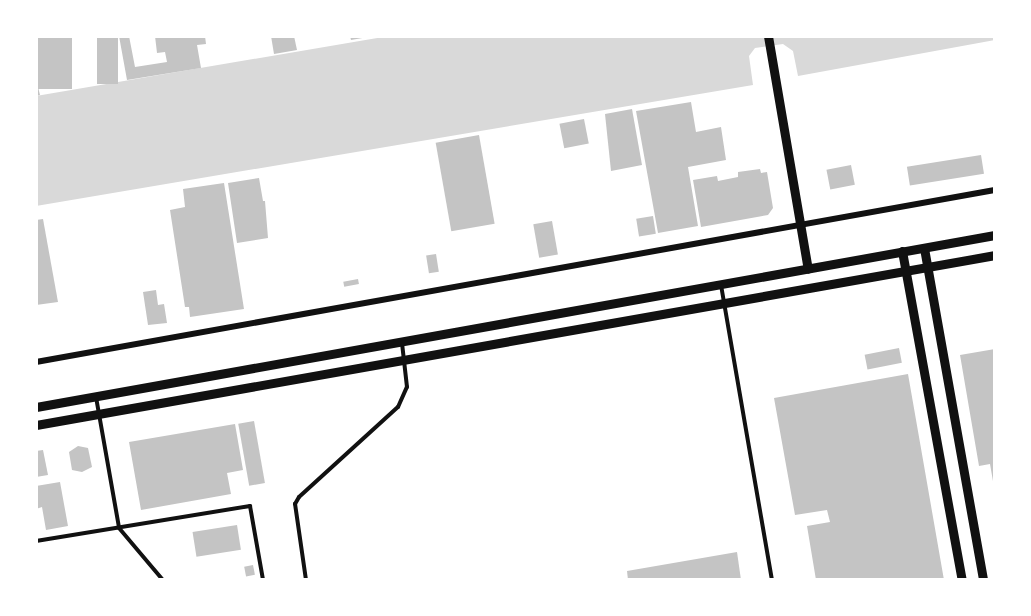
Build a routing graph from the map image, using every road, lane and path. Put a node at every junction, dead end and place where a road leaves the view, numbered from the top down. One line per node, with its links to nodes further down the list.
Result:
1 (768, 36): 3 (street)
2 (995, 190): 3 (street)
3 (800, 225): 9 (street); 15 (street)
4 (995, 235): 5 (street)
5 (924, 248): 6 (street); 8 (street)
6 (902, 251): 9 (street); 10 (street)
7 (995, 255): 8 (street)
8 (927, 267): 10 (street); 27 (street)
9 (808, 269): 11 (street)
10 (906, 271): 12 (street); 26 (street)
11 (721, 284): 12 (lane); 13 (street)
12 (724, 302): 14 (street); 25 (lane)
13 (402, 342): 14 (lane); 16 (street)
14 (404, 361): 18 (street); 24 (lane)
15 (36, 362)
16 (96, 396): 17 (street); 18 (lane)
17 (36, 407)
18 (99, 414): 19 (street); 20 (lane)
19 (36, 425)
20 (119, 528): 21 (lane); 22 (lane); 23 (lane)
21 (36, 541)
22 (163, 580)
23 (263, 580)
24 (306, 580)
25 (772, 580)
26 (962, 580)
27 (983, 580)

